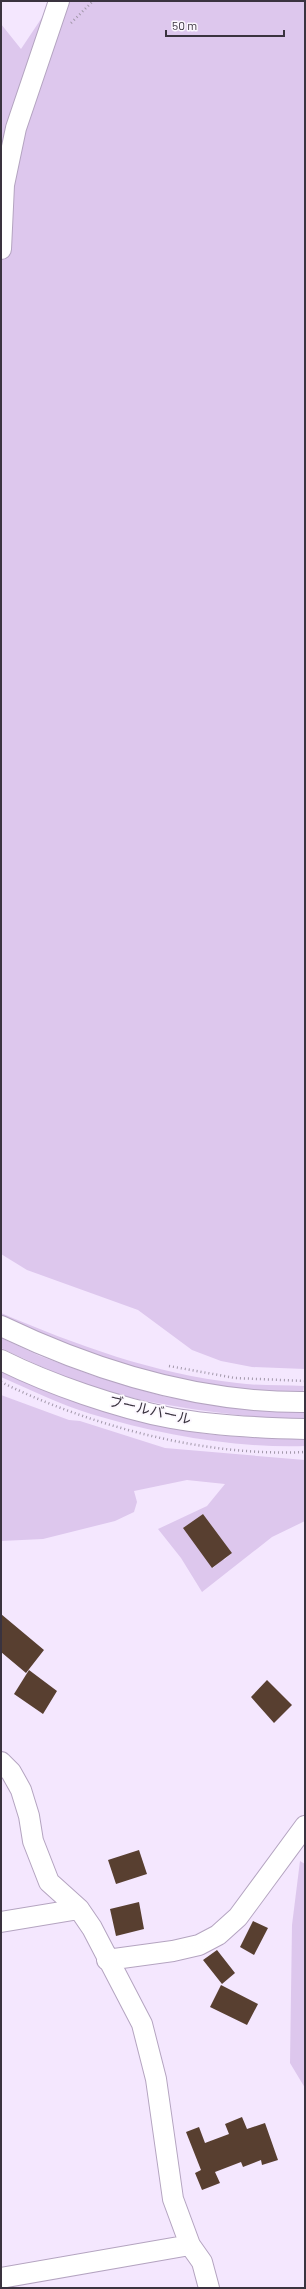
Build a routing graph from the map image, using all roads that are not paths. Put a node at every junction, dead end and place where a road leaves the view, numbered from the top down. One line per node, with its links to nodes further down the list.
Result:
1 (59, 1): 2 (street)
2 (1, 249)
3 (1, 1326): 5 (street)
4 (1, 1360): 6 (street, ブールバール)
5 (305, 1402)
6 (305, 1428)
7 (1, 1762): 9 (street)
8 (305, 1826): 11 (street)
9 (79, 1909): 10 (street); 11 (street)
10 (1, 1922)
11 (108, 1960): 12 (street)
12 (190, 2245): 13 (street); 14 (street)
13 (1, 2278)
14 (209, 2288)

